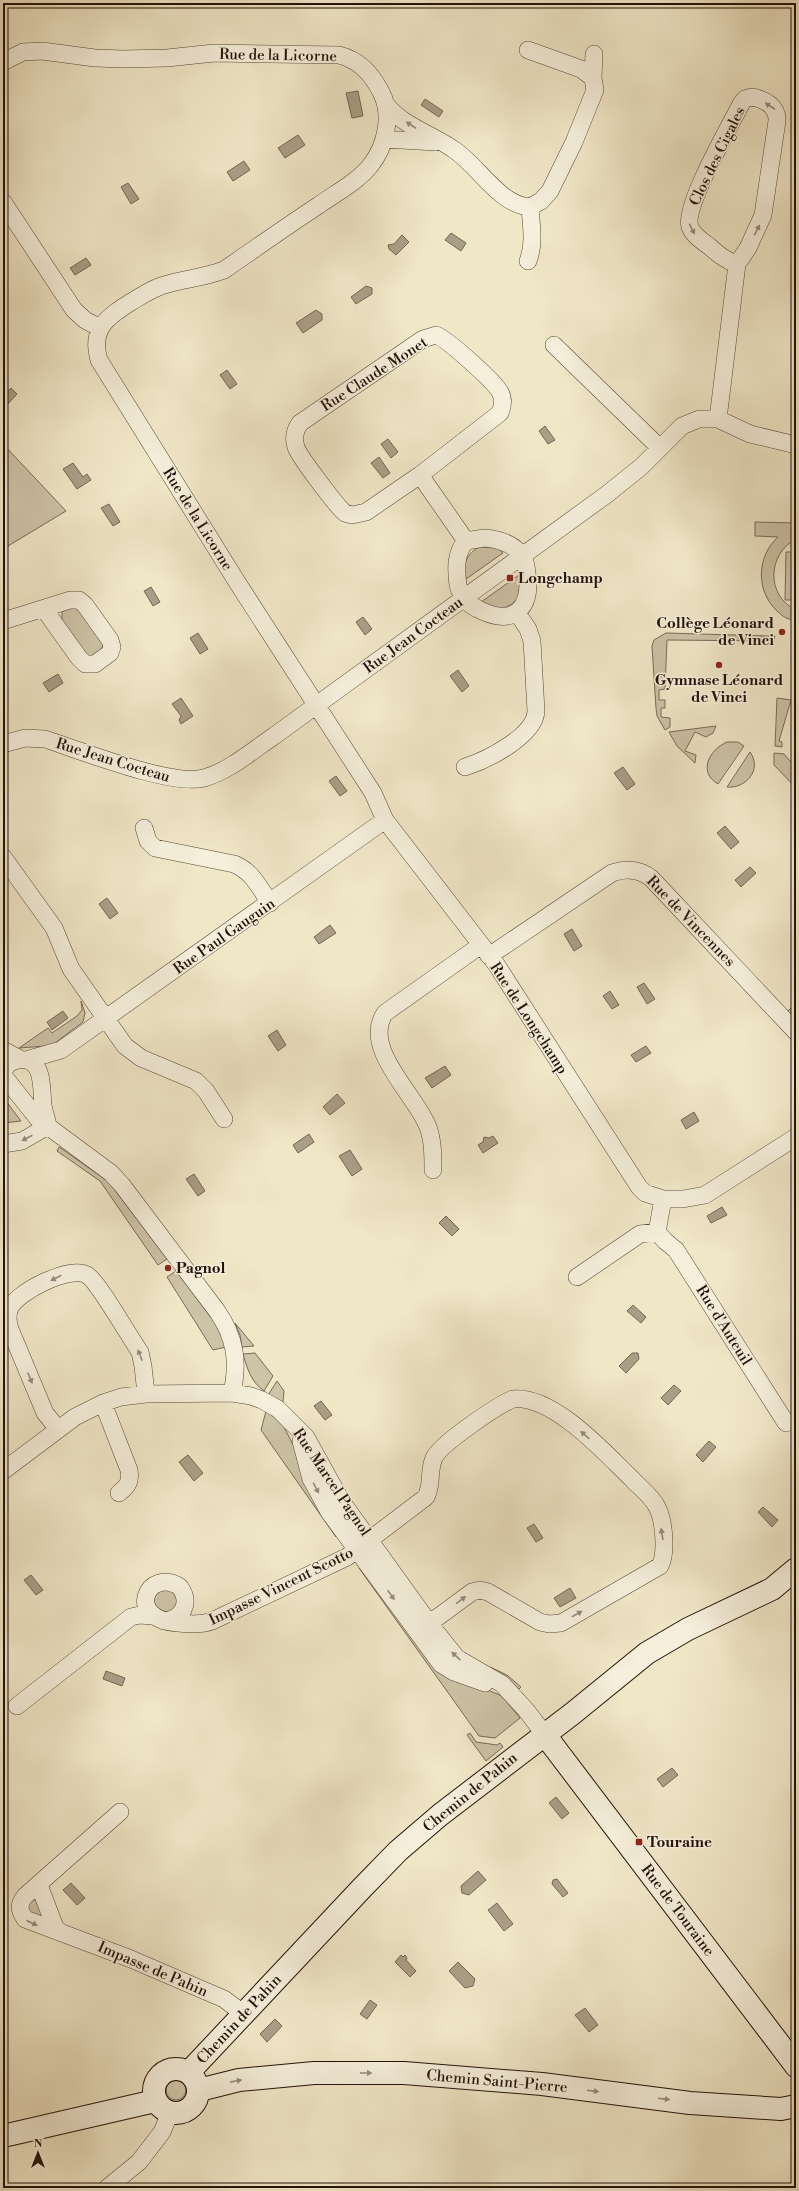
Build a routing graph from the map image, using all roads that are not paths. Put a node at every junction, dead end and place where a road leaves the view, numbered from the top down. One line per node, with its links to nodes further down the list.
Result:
1 (528, 50): 4 (street)
2 (594, 54): 4 (street)
3 (3, 62): 5 (street, Rue de la Licorne)
4 (592, 78): 9 (street)
5 (385, 103): 6 (street, Rue de la Licorne); 7 (street, one-way to 5)
6 (384, 139): 7 (street); 12 (street, Rue de la Licorne)
7 (441, 143): 9 (street)
8 (3, 204): 12 (street)
9 (530, 206): 10 (street)
10 (528, 261)
11 (737, 264): 11 (street, Clos des Cigales, one-way to 11); 14 (street, Clos des Cigales)
12 (100, 328): 24 (street, Rue de la Licorne)
13 (554, 345): 16 (street)
14 (718, 419): 15 (street, Rue Jean Cocteau); 16 (street, Rue Jean Cocteau)
15 (796, 445)
16 (660, 448): 19 (street, Rue Jean Cocteau)
17 (420, 475): 17 (street, Rue Claude Monet); 18 (street)
18 (466, 541): 19 (street); 20 (street)
19 (522, 555): 20 (street, Rue Jean Cocteau); 22 (street)
20 (464, 598): 22 (street); 24 (street, Rue Jean Cocteau)
21 (44, 609): 23 (street)
22 (517, 613): 26 (street)
23 (3, 621)
24 (316, 704): 25 (street, Rue Jean Cocteau); 27 (street, Rue de Longchamp)
25 (3, 744)
26 (465, 767)
27 (385, 820): 30 (street, Rue Paul Gauguin); 31 (street, Rue de Longchamp)
28 (144, 828): 30 (street)
29 (3, 857): 32 (street)
30 (270, 903): 32 (street, Rue Paul Gauguin)
31 (485, 950): 33 (street, Rue de Vincennes); 44 (street, Rue de Vincennes); 45 (street, Rue de Longchamp)
32 (106, 1020): 35 (street, Rue Paul Gauguin); 40 (street)
33 (796, 1032)
34 (3, 1050): 36 (street)
35 (61, 1050): 36 (street, Rue Paul Gauguin); 38 (street, Rue Paul Gauguin)
36 (23, 1060): 37 (street); 38 (street)
37 (3, 1073): 39 (street)
38 (42, 1079): 39 (street); 41 (street)
39 (22, 1099): 41 (street)
40 (224, 1118)
41 (48, 1126): 43 (street, one-way to 43); 48 (street)
42 (796, 1137): 45 (street, Rue de Longchamp)
43 (3, 1144)
44 (433, 1170)
45 (662, 1199): 46 (street)
46 (657, 1232): 47 (street); 51 (street, Rue d'Auteuil)
47 (577, 1277)
48 (232, 1392): 49 (street, Rue Marcel Pagnol); 52 (street, Rue Marcel Pagnol)
49 (146, 1394): 50 (street, Rue Marcel Pagnol); 53 (street, one-way to 53)
50 (103, 1403): 53 (street, Rue Marcel Pagnol); 55 (street)
51 (786, 1423)
52 (295, 1425): 56 (street, Rue Marcel Pagnol); 57 (street, one-way to 57)
53 (58, 1429): 54 (street, Rue Marcel Pagnol)
54 (3, 1471)
55 (119, 1493)
56 (370, 1540): 57 (street, Impasse Vincent Scotto); 59 (street, Rue Marcel Pagnol); 59 (street, Impasse Vincent Scotto, one-way to 56)
57 (357, 1550): 59 (street, one-way to 59); 60 (street, Impasse Vincent Scotto)
58 (796, 1569): 61 (street, Chemin de Pahin)
59 (423, 1626): 61 (street)
60 (17, 1706)
61 (545, 1735): 65 (street, Chemin de Pahin); 66 (street, Rue de Touraine)
62 (120, 1812): 63 (street, Impasse de Pahin)
63 (39, 1885): 64 (street); 64 (street, Impasse de Pahin, one-way to 64)
64 (59, 1931): 65 (street, Impasse de Pahin)
65 (244, 2014): 67 (street, Chemin de Pahin)
66 (796, 2066)
67 (194, 2081): 68 (street, Chemin Saint-Pierre, one-way to 68); 69 (street); 69 (street)
68 (796, 2106)
69 (163, 2107): 70 (street); 71 (street)
70 (3, 2136)
71 (107, 2188)

